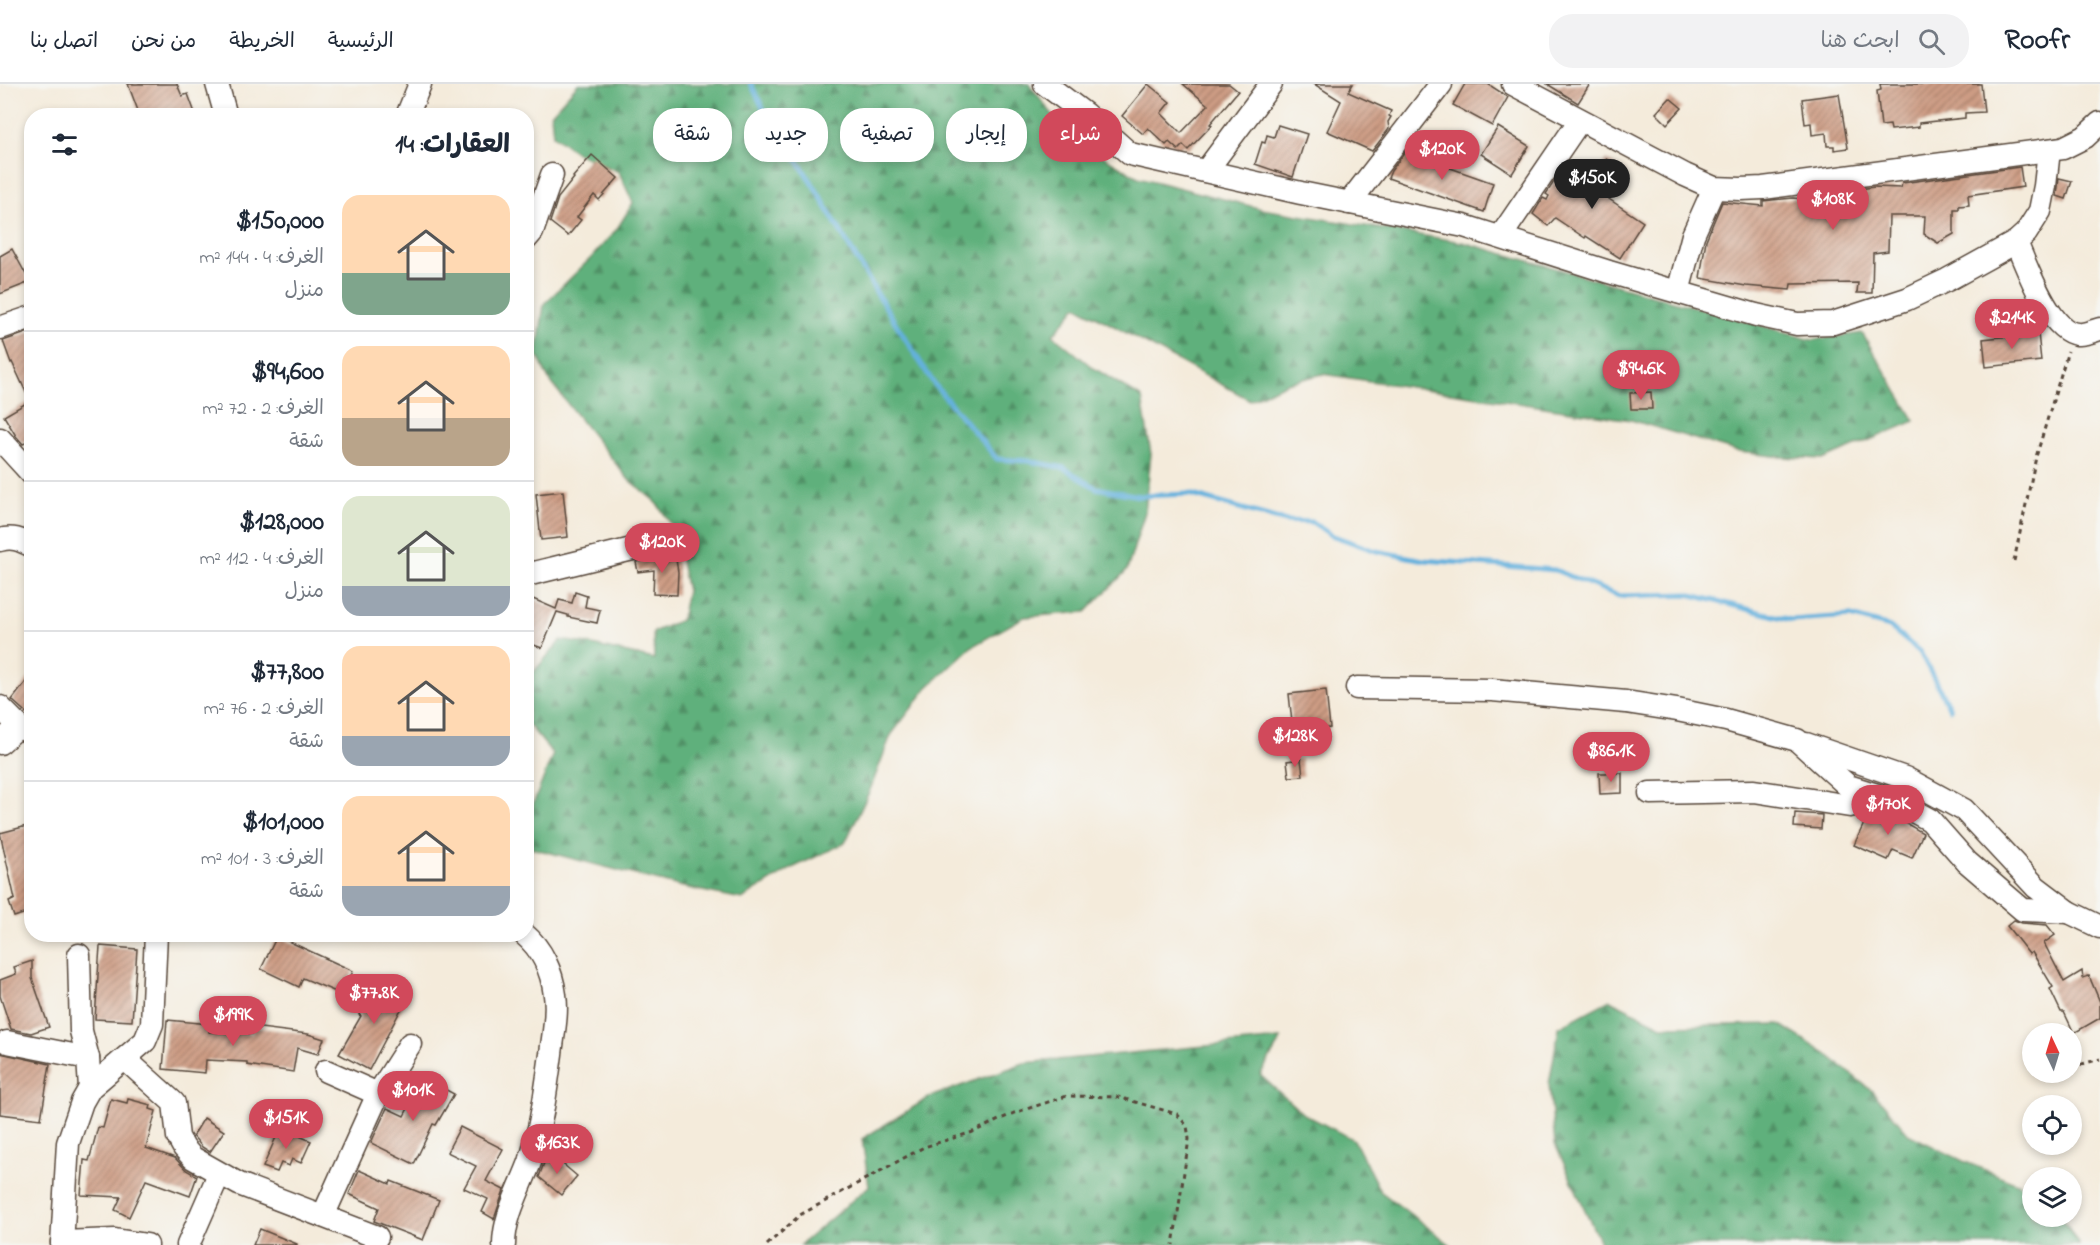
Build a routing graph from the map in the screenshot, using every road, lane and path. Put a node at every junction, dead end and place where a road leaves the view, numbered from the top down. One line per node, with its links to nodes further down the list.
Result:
1 (217, 84): 7 (street)
2 (420, 84): 8 (street)
3 (1045, 84): 12 (street)
4 (1441, 84): 15 (street)
5 (1513, 84): 9 (street)
6 (1262, 87): 12 (street)
7 (224, 108)
8 (410, 108)
9 (1580, 120): 14 (street); 17 (street)
10 (2100, 123): 11 (street)
11 (2049, 150): 14 (street); 18 (street)
12 (1206, 171): 15 (street)
13 (552, 175): 16 (street)
14 (1713, 188): 19 (street)
15 (1349, 203): 17 (street)
16 (534, 226)
17 (1502, 236): 19 (street)
18 (2016, 242): 19 (street); 23 (street)
19 (1678, 292)
20 (24, 320): 21 (street)
21 (0, 328)
22 (2100, 329): 23 (street)
23 (2073, 333): 29 (path)
24 (0, 439): 25 (street)
25 (24, 465)
26 (1, 537): 27 (street)
27 (24, 542)
28 (661, 542): 30 (street)
29 (2013, 561)
30 (534, 573)
31 (1357, 687): 35 (street)
32 (0, 707): 33 (street)
33 (24, 729)
34 (24, 731): 36 (street)
35 (1797, 740): 38 (street); 39 (street)
36 (0, 743)
37 (1650, 793): 38 (street)
38 (1878, 796): 39 (street)
39 (2069, 912): 40 (street)
40 (2100, 927)
41 (156, 942): 47 (street)
42 (531, 942): 59 (street)
43 (79, 955): 46 (street)
44 (7, 1042): 46 (street)
45 (410, 1044): 52 (street)
46 (88, 1058): 51 (street)
47 (125, 1059): 51 (street); 53 (street)
48 (2100, 1059): 49 (path)
49 (2082, 1064)
50 (326, 1071): 52 (street)
51 (90, 1088): 56 (street)
52 (378, 1094): 54 (street)
53 (219, 1174): 54 (street); 58 (street)
54 (323, 1216): 55 (street)
55 (377, 1237)
56 (62, 1243): 57 (street)
57 (147, 1245)
58 (188, 1245)
59 (504, 1245)
60 (767, 1245): 61 (path)
61 (1173, 1245)

